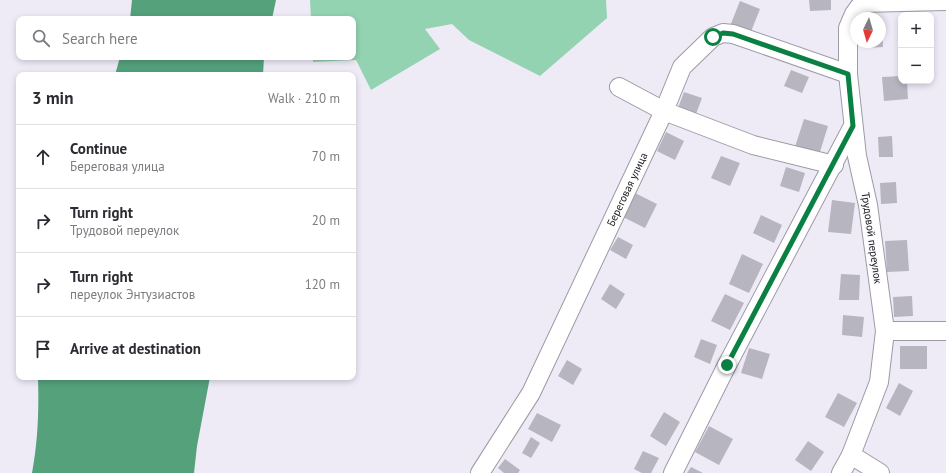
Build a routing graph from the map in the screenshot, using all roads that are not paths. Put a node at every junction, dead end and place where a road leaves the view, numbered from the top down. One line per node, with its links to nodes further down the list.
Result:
1 (946, 1): 2 (street)
2 (862, 2): 3 (street, Трудовой переулок)
3 (848, 74): 5 (street, Береговая улица); 6 (street, Трудовой переулок)
4 (619, 87): 5 (street)
5 (664, 111): 7 (street); 11 (street, Береговая улица)
6 (853, 126): 7 (street); 9 (street, Трудовой переулок)
7 (834, 165): 12 (street)
8 (946, 330): 9 (street)
9 (885, 331): 10 (street, Трудовой переулок)
10 (851, 455): 13 (street, Трудовой переулок); 14 (street)
11 (480, 473)
12 (673, 473)
13 (841, 473)
14 (880, 473)

